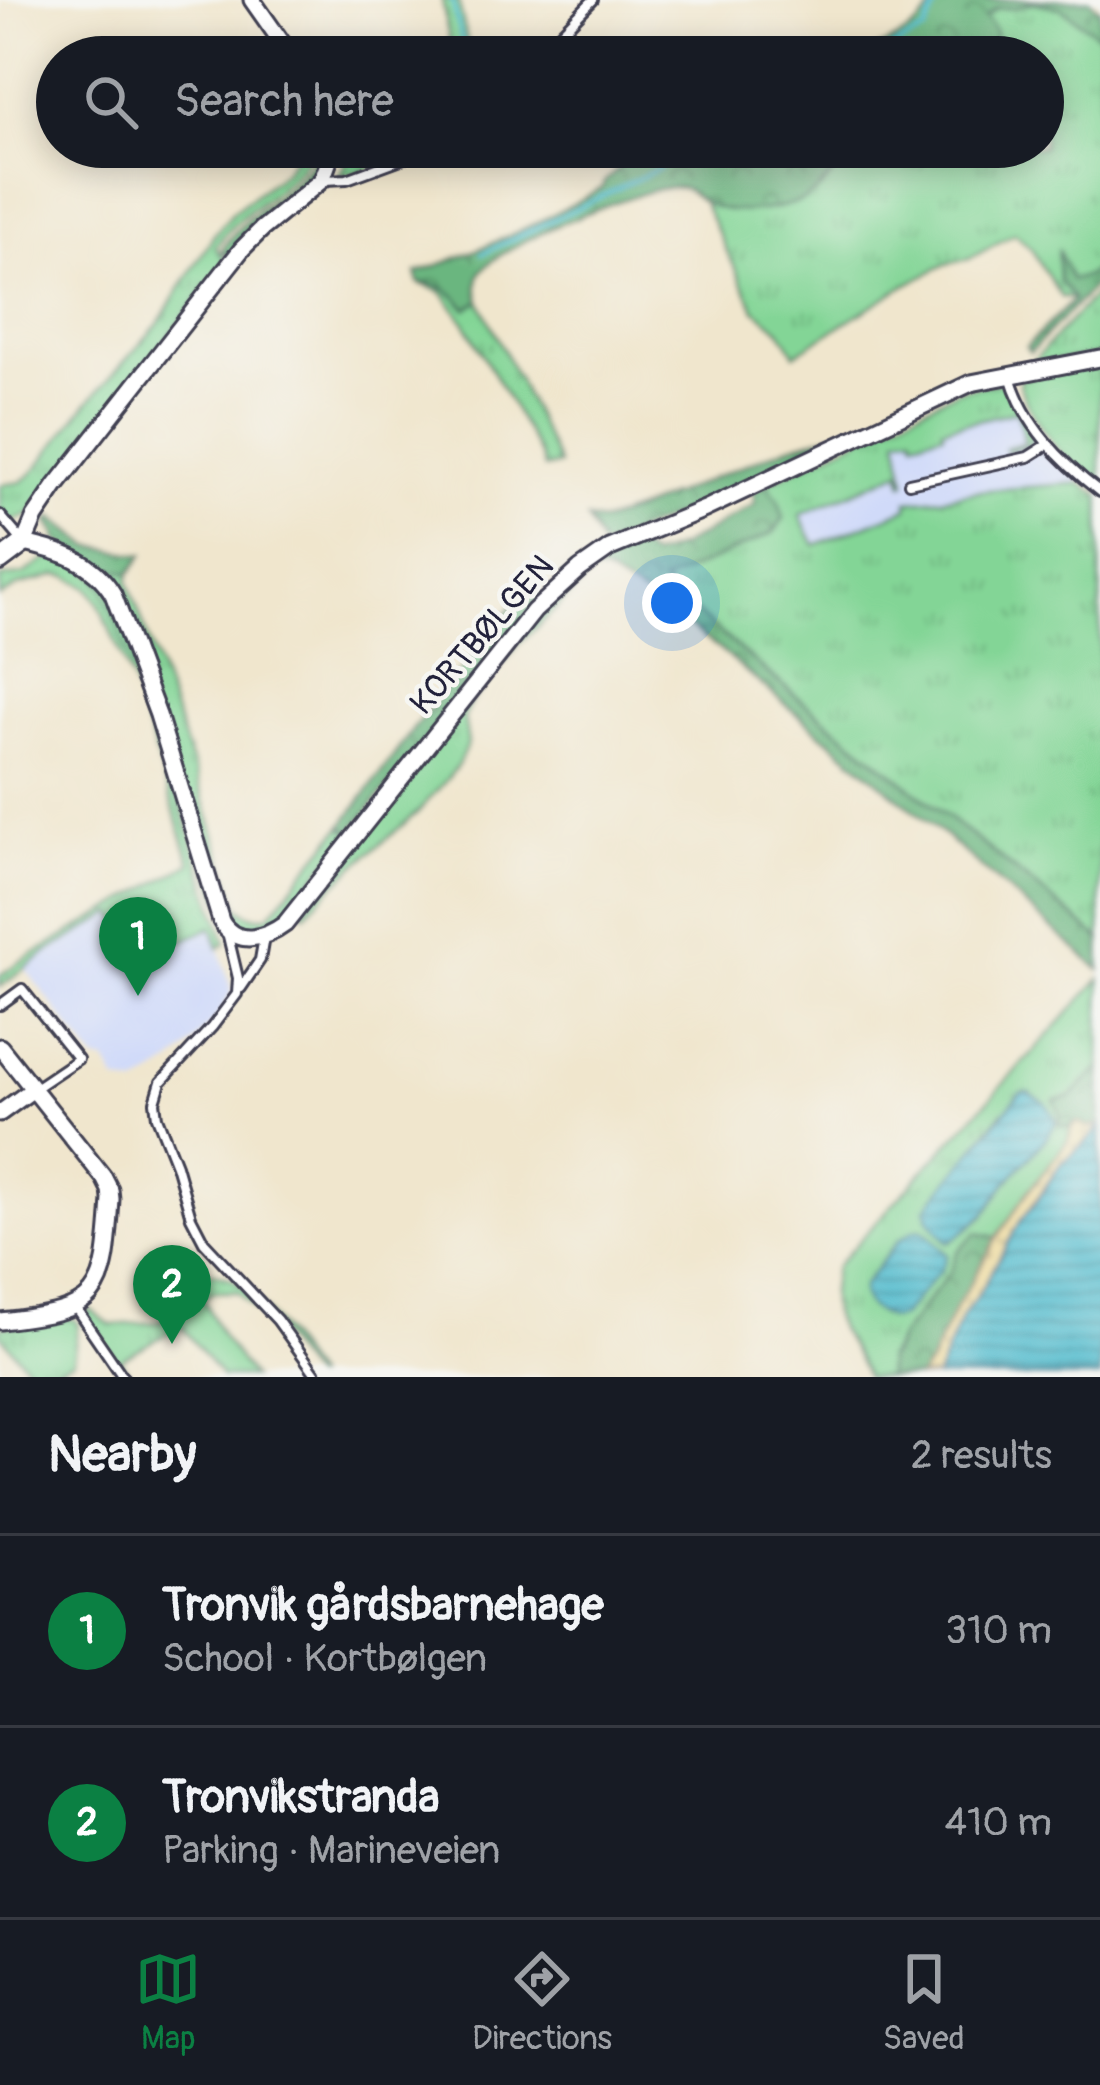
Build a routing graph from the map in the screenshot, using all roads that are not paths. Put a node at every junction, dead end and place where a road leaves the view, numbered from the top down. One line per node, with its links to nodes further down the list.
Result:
1 (251, 0): 3 (street)
2 (593, 0): 4 (lane)
3 (277, 36)
4 (558, 36)
5 (326, 168): 7 (street)
6 (377, 168): 7 (lane)
7 (322, 180): 14 (street)
8 (1100, 358): 9 (street, KORTBØLGEN)
9 (1010, 374): 10 (lane); 17 (street, KORTBØLGEN)
10 (1047, 445): 11 (lane); 12 (lane)
11 (909, 483)
12 (1100, 492)
13 (0, 515): 14 (lane)
14 (24, 543): 15 (street); 16 (street)
15 (0, 561)
16 (226, 931): 17 (street); 18 (lane)
17 (264, 937): 18 (lane, KORTBØLGEN)
18 (237, 994): 26 (lane, KORTBØLGEN)
19 (0, 1005): 21 (lane)
20 (0, 1047): 21 (street)
21 (32, 1090): 22 (street); 23 (street)
22 (0, 1113)
23 (76, 1307): 24 (street); 25 (lane)
24 (0, 1321)
25 (123, 1377)
26 (318, 1377)

